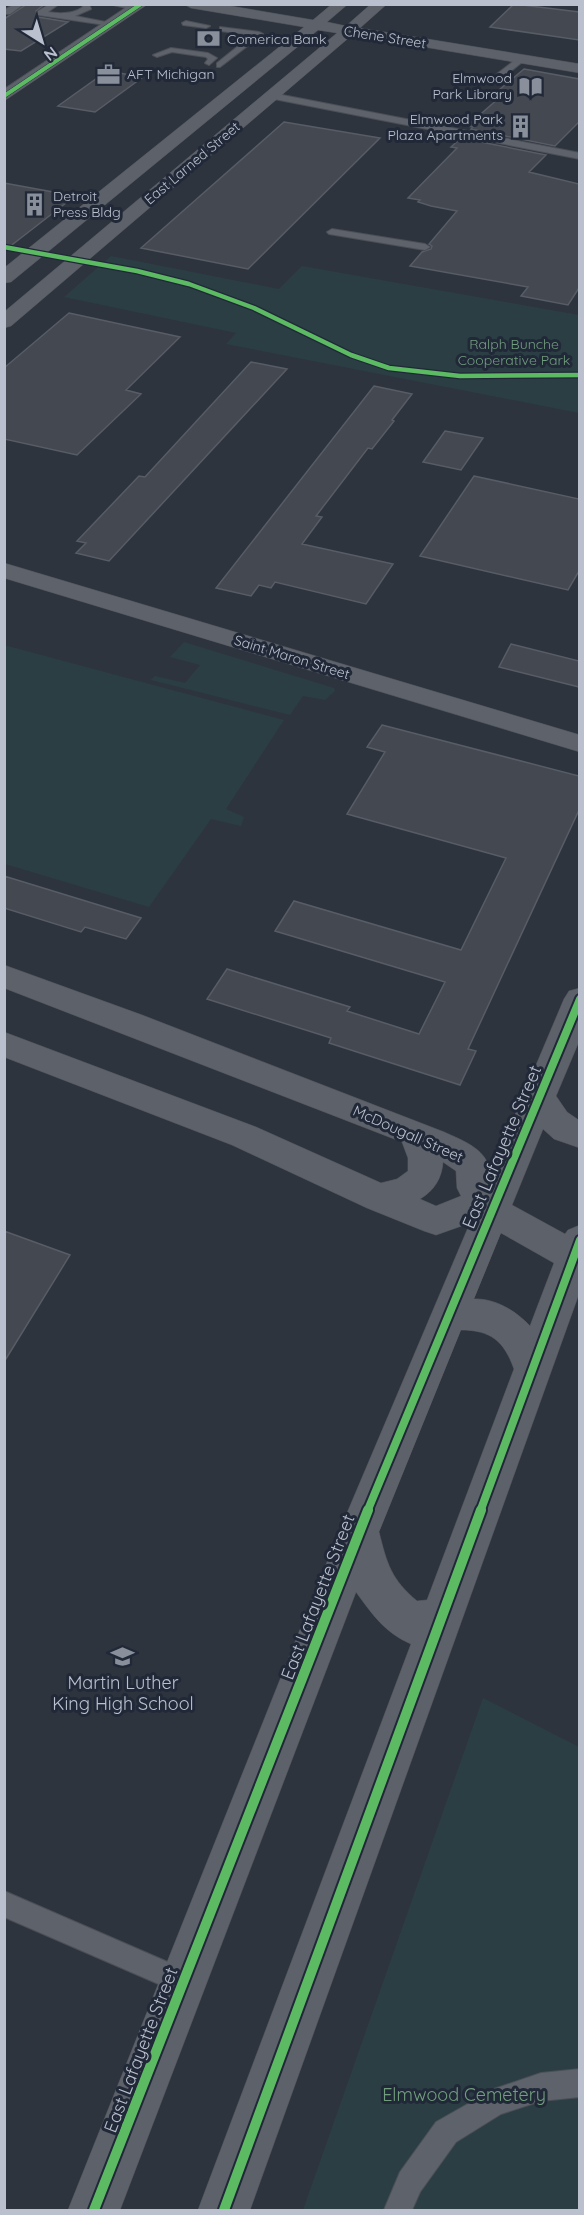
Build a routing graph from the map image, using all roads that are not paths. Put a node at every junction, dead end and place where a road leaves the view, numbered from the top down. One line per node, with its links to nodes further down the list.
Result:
1 (21, 4): 15 (lane)
2 (56, 4): 17 (lane)
3 (63, 4): 17 (lane)
4 (70, 4): 17 (lane)
5 (80, 4): 17 (lane)
6 (112, 4): 13 (lane)
7 (341, 4): 16 (street, East Larned Street)
8 (348, 4): 12 (street)
9 (472, 4): 10 (lane)
10 (480, 4)
11 (197, 5): 14 (street, Chene Street)
12 (379, 5): 18 (street, East Larned Street)
13 (138, 6): 20 (street)
14 (273, 11): 16 (street, Chene Street); 24 (street, Chene Street)
15 (7, 12)
16 (329, 14): 18 (street, Chene Street); 24 (street, East Larned Street)
17 (59, 16): 20 (lane)
18 (362, 19): 22 (street, Chene Street); 25 (street, East Larned Street)
19 (186, 23): 21 (lane)
20 (112, 24): 36 (street)
21 (206, 26)
22 (402, 26): 26 (street); 27 (street, Chene Street)
23 (223, 29): 33 (lane)
24 (308, 31): 25 (street, Chene Street); 39 (street, East Larned Street)
25 (342, 37): 26 (street, Chene Street); 37 (street, East Larned Street)
26 (385, 37): 30 (street, Chene Street)
27 (551, 50): 29 (street, Chene Street); 31 (street)
28 (157, 55): 32 (lane)
29 (579, 55)
30 (522, 59): 31 (street, Chene Street); 35 (lane)
31 (538, 62): 34 (street, Chene Street)
32 (209, 63)
33 (220, 65)
34 (579, 69)
35 (492, 82)
36 (5, 95)
37 (272, 96): 38 (lane); 40 (street, East Larned Street)
38 (579, 156)
39 (126, 179): 40 (street); 43 (street, East Larned Street)
40 (165, 186): 44 (street, East Larned Street)
41 (332, 232): 42 (lane)
42 (425, 247)
43 (4, 278)
44 (7, 317)
45 (4, 570): 46 (street, Saint Maron Street)
46 (579, 744)
47 (4, 976): 51 (street, McDougall Street)
48 (579, 999): 50 (street, East Lafayette Street)
49 (4, 1044): 53 (street)
50 (539, 1096): 52 (street); 54 (street, East Lafayette Street)
51 (415, 1134): 53 (street); 54 (street, McDougall Street)
52 (579, 1135)
53 (379, 1198): 54 (street)
54 (492, 1211): 55 (street); 56 (street, East Lafayette Street)
55 (577, 1252): 57 (street)
56 (449, 1315): 57 (street); 58 (street, East Lafayette Street)
57 (533, 1369): 59 (street)
58 (359, 1532): 59 (street); 61 (street, East Lafayette Street)
59 (442, 1618): 64 (street)
60 (4, 1904): 61 (lane)
61 (184, 1982): 63 (street, East Lafayette Street)
62 (579, 2083): 65 (lane)
63 (94, 2211)
64 (224, 2211)
65 (398, 2211)

